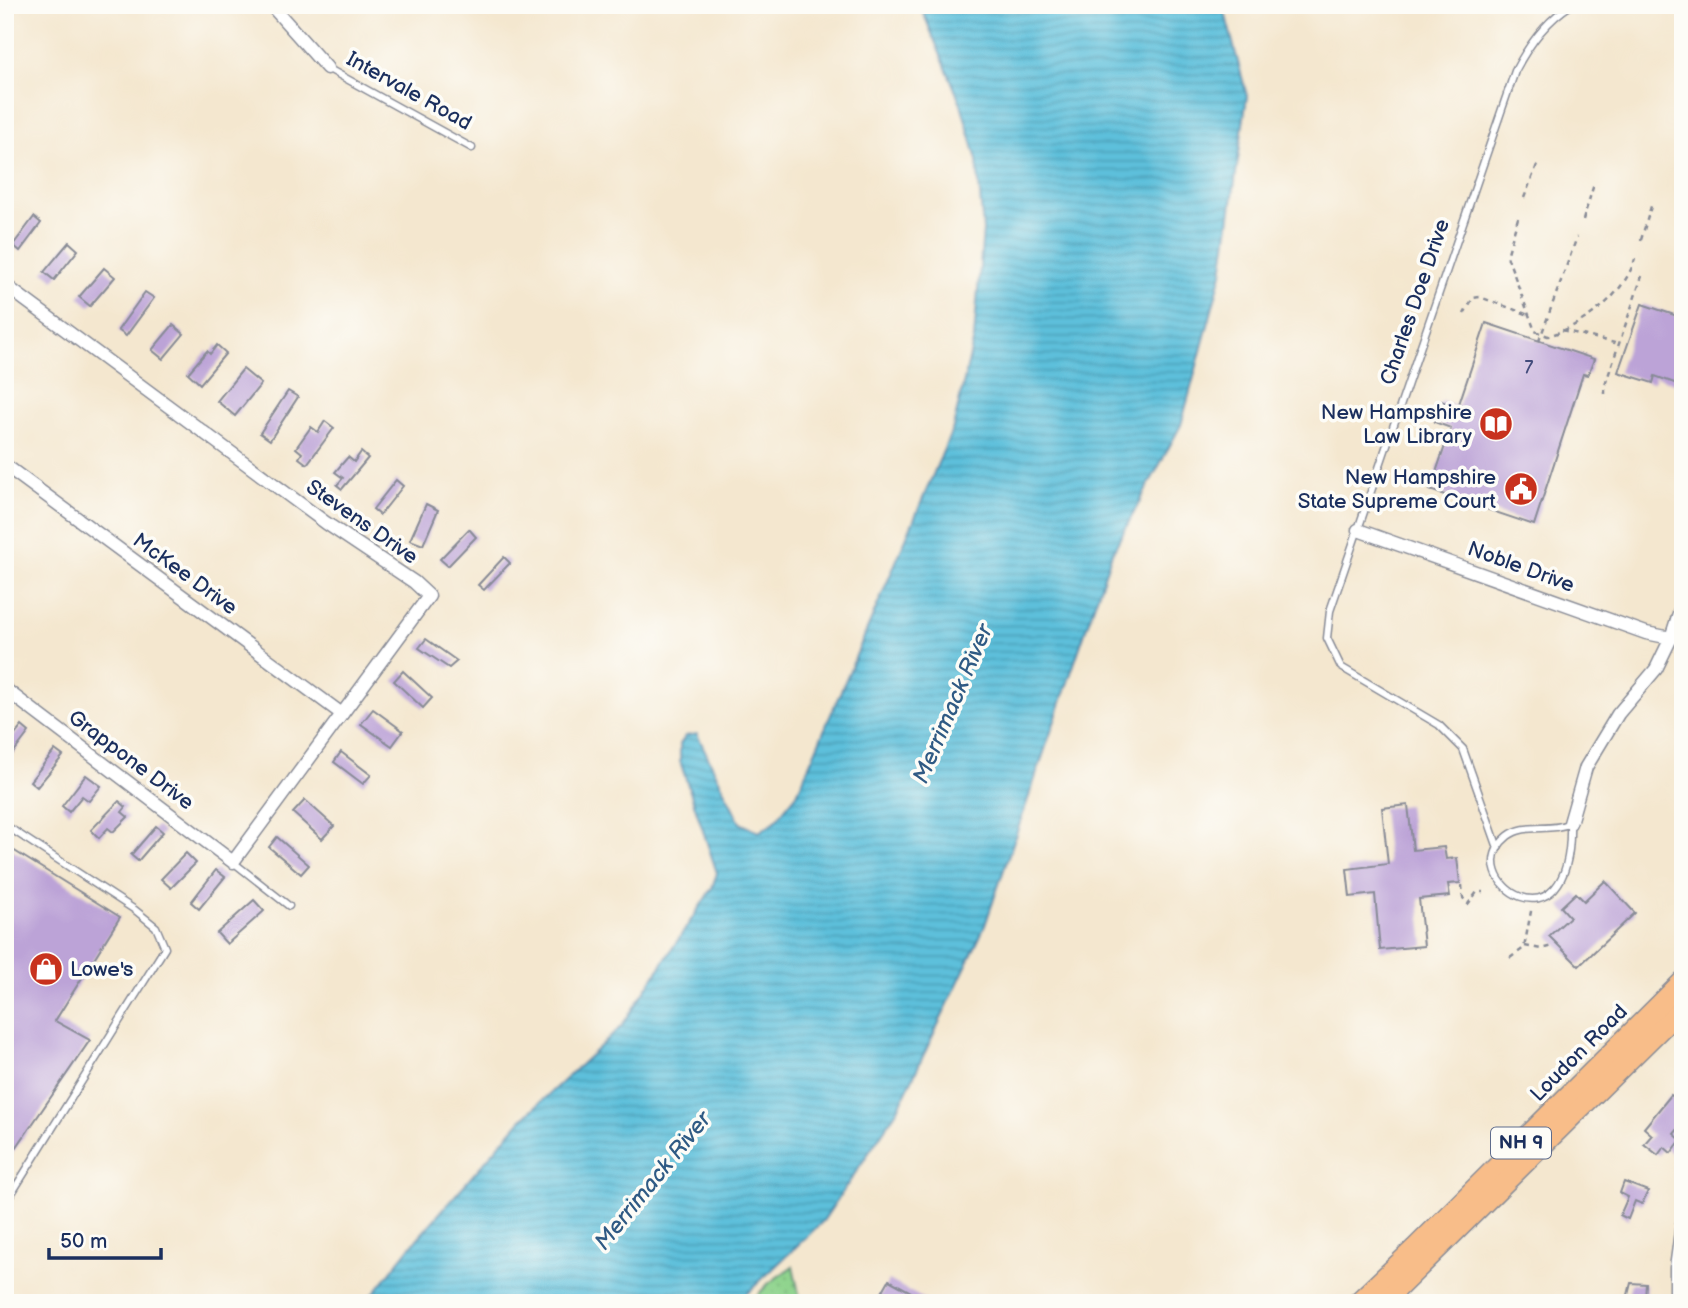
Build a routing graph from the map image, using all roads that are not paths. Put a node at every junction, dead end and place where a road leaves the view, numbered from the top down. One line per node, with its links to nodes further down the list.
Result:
1 (271, 5): 3 (street, Intervale Road)
2 (1571, 5): 7 (lane, Charles Doe Drive)
3 (327, 68): 4 (lane, Intervale Road)
4 (472, 148)
5 (5, 285): 11 (street, Stevens Drive)
6 (5, 466): 11 (street, McKee Drive)
7 (1358, 530): 9 (street, Noble Drive); 14 (lane, Charles Doe Drive)
8 (1683, 601): 9 (street, Charles Doe Drive)
9 (1671, 638): 12 (street, Charles Doe Drive)
10 (5, 689): 15 (street, Grappone Drive)
11 (342, 714): 15 (street, Stevens Drive)
12 (1570, 823): 14 (lane); 14 (lane, Charles Doe Drive)
13 (5, 825): 19 (lane)
14 (1498, 848)
15 (233, 862): 16 (lane)
16 (289, 906)
17 (1683, 981): 21 (main road, Loudon Road / NH 9)
18 (1683, 1007): 22 (main road, Loudon Road / NH 9)
19 (5, 1204)
20 (1683, 1217): 23 (street)
21 (1356, 1303)
22 (1383, 1303)
23 (1676, 1303)

